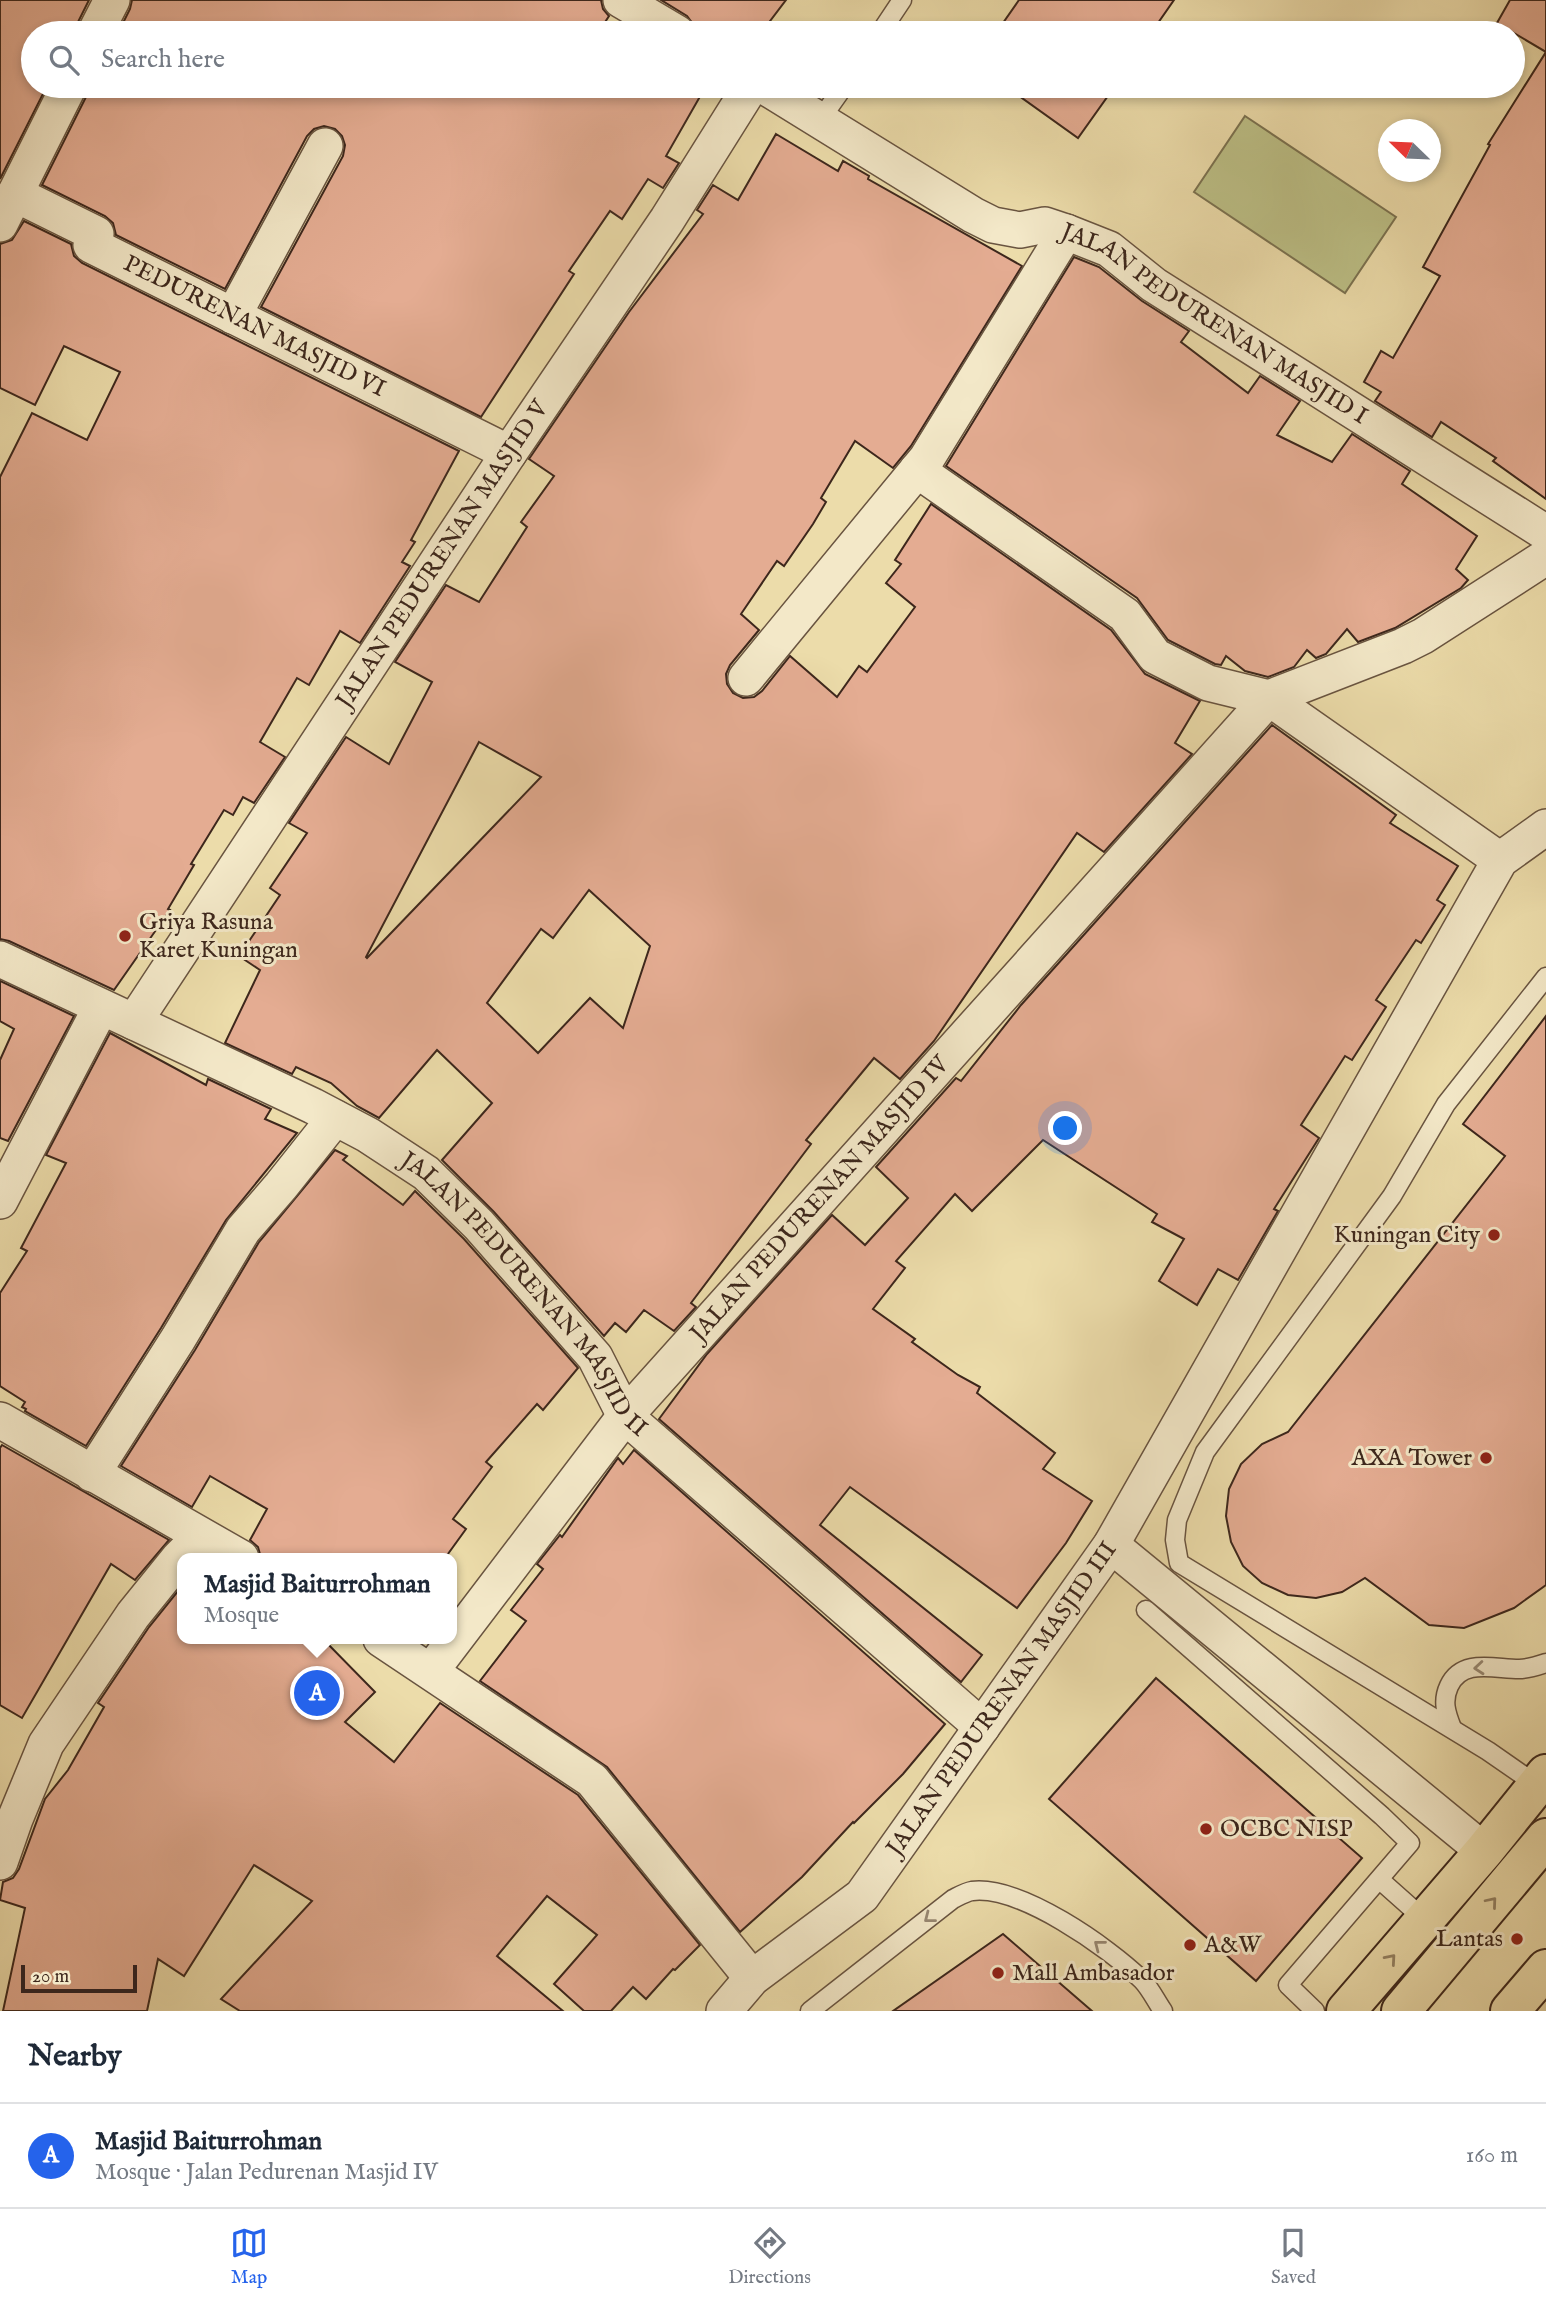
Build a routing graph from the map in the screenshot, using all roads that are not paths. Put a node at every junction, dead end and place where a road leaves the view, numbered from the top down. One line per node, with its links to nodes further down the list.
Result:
1 (112, 0): 4 (street)
2 (621, 0): 5 (street)
3 (902, 0): 6 (lane)
4 (101, 21)
5 (657, 21)
6 (888, 21)
7 (63, 98): 13 (street)
8 (743, 98): 16 (street, JALAN PEDURENAN MASJID V)
9 (784, 98): 11 (street, JALAN PEDURENAN MASJID I)
10 (836, 98): 11 (lane)
11 (820, 120): 14 (street, JALAN PEDURENAN MASJID I)
12 (325, 146): 15 (street)
13 (7, 209): 15 (street, PEDURENAN MASJID VI)
14 (1066, 232): 17 (street); 18 (street, JALAN PEDURENAN MASJID I)
15 (233, 316): 16 (street, PEDURENAN MASJID VI)
16 (509, 453): 27 (street, JALAN PEDURENAN MASJID V)
17 (917, 470): 20 (street); 21 (street)
18 (1546, 533)
19 (1546, 557): 21 (street, JALAN PEDURENAN MASJID IV)
20 (746, 678)
21 (1269, 698): 23 (street); 30 (street, JALAN PEDURENAN MASJID IV)
22 (1546, 827): 23 (street)
23 (1500, 860): 34 (street)
24 (0, 959): 26 (street, JALAN PEDURENAN MASJID II)
25 (1546, 977): 45 (lane)
26 (101, 1007): 27 (street, JALAN PEDURENAN MASJID II); 29 (street)
27 (134, 1022): 28 (street, JALAN PEDURENAN MASJID II)
28 (335, 1118): 30 (street, JALAN PEDURENAN MASJID II); 32 (street)
29 (0, 1201)
30 (625, 1416): 39 (street, JALAN PEDURENAN MASJID IV); 44 (street, JALAN PEDURENAN MASJID II)
31 (0, 1420): 32 (street)
32 (92, 1474): 33 (street)
33 (201, 1536): 35 (street); 36 (street)
34 (1111, 1545): 44 (street, JALAN PEDURENAN MASJID III); 47 (street, JALAN PEDURENAN MASJID III)
35 (184, 1553)
36 (232, 1553)
37 (177, 1561): 51 (street)
38 (1146, 1611): 48 (lane)
39 (457, 1637)
40 (389, 1644): 43 (street)
41 (452, 1644): 43 (street, JALAN PEDURENAN MASJID IV)
42 (1546, 1663): 45 (lane, one-way to 45)
43 (431, 1671): 55 (street)
44 (982, 1727): 55 (street, JALAN PEDURENAN MASJID III)
45 (1452, 1728): 46 (lane)
46 (1542, 1780): 50 (main road)
47 (1409, 1789): 48 (lane); 50 (street, JALAN PEDURENAN MASJID III)
48 (1382, 1815): 52 (lane)
49 (1546, 1838): 60 (main road, one-way to 49)
50 (1484, 1851): 53 (main road)
51 (0, 1862)
52 (1380, 1880): 53 (lane); 56 (lane)
53 (1425, 1920): 56 (main road, one-way to 53)
54 (1546, 1969): 61 (main road)
55 (752, 1978): 57 (street, JALAN PEDURENAN MASJID III)
56 (1323, 2009)
57 (724, 2011)
58 (810, 2011): 59 (lane, one-way to 58)
59 (1163, 2011)
60 (1401, 2011)
61 (1510, 2011)

